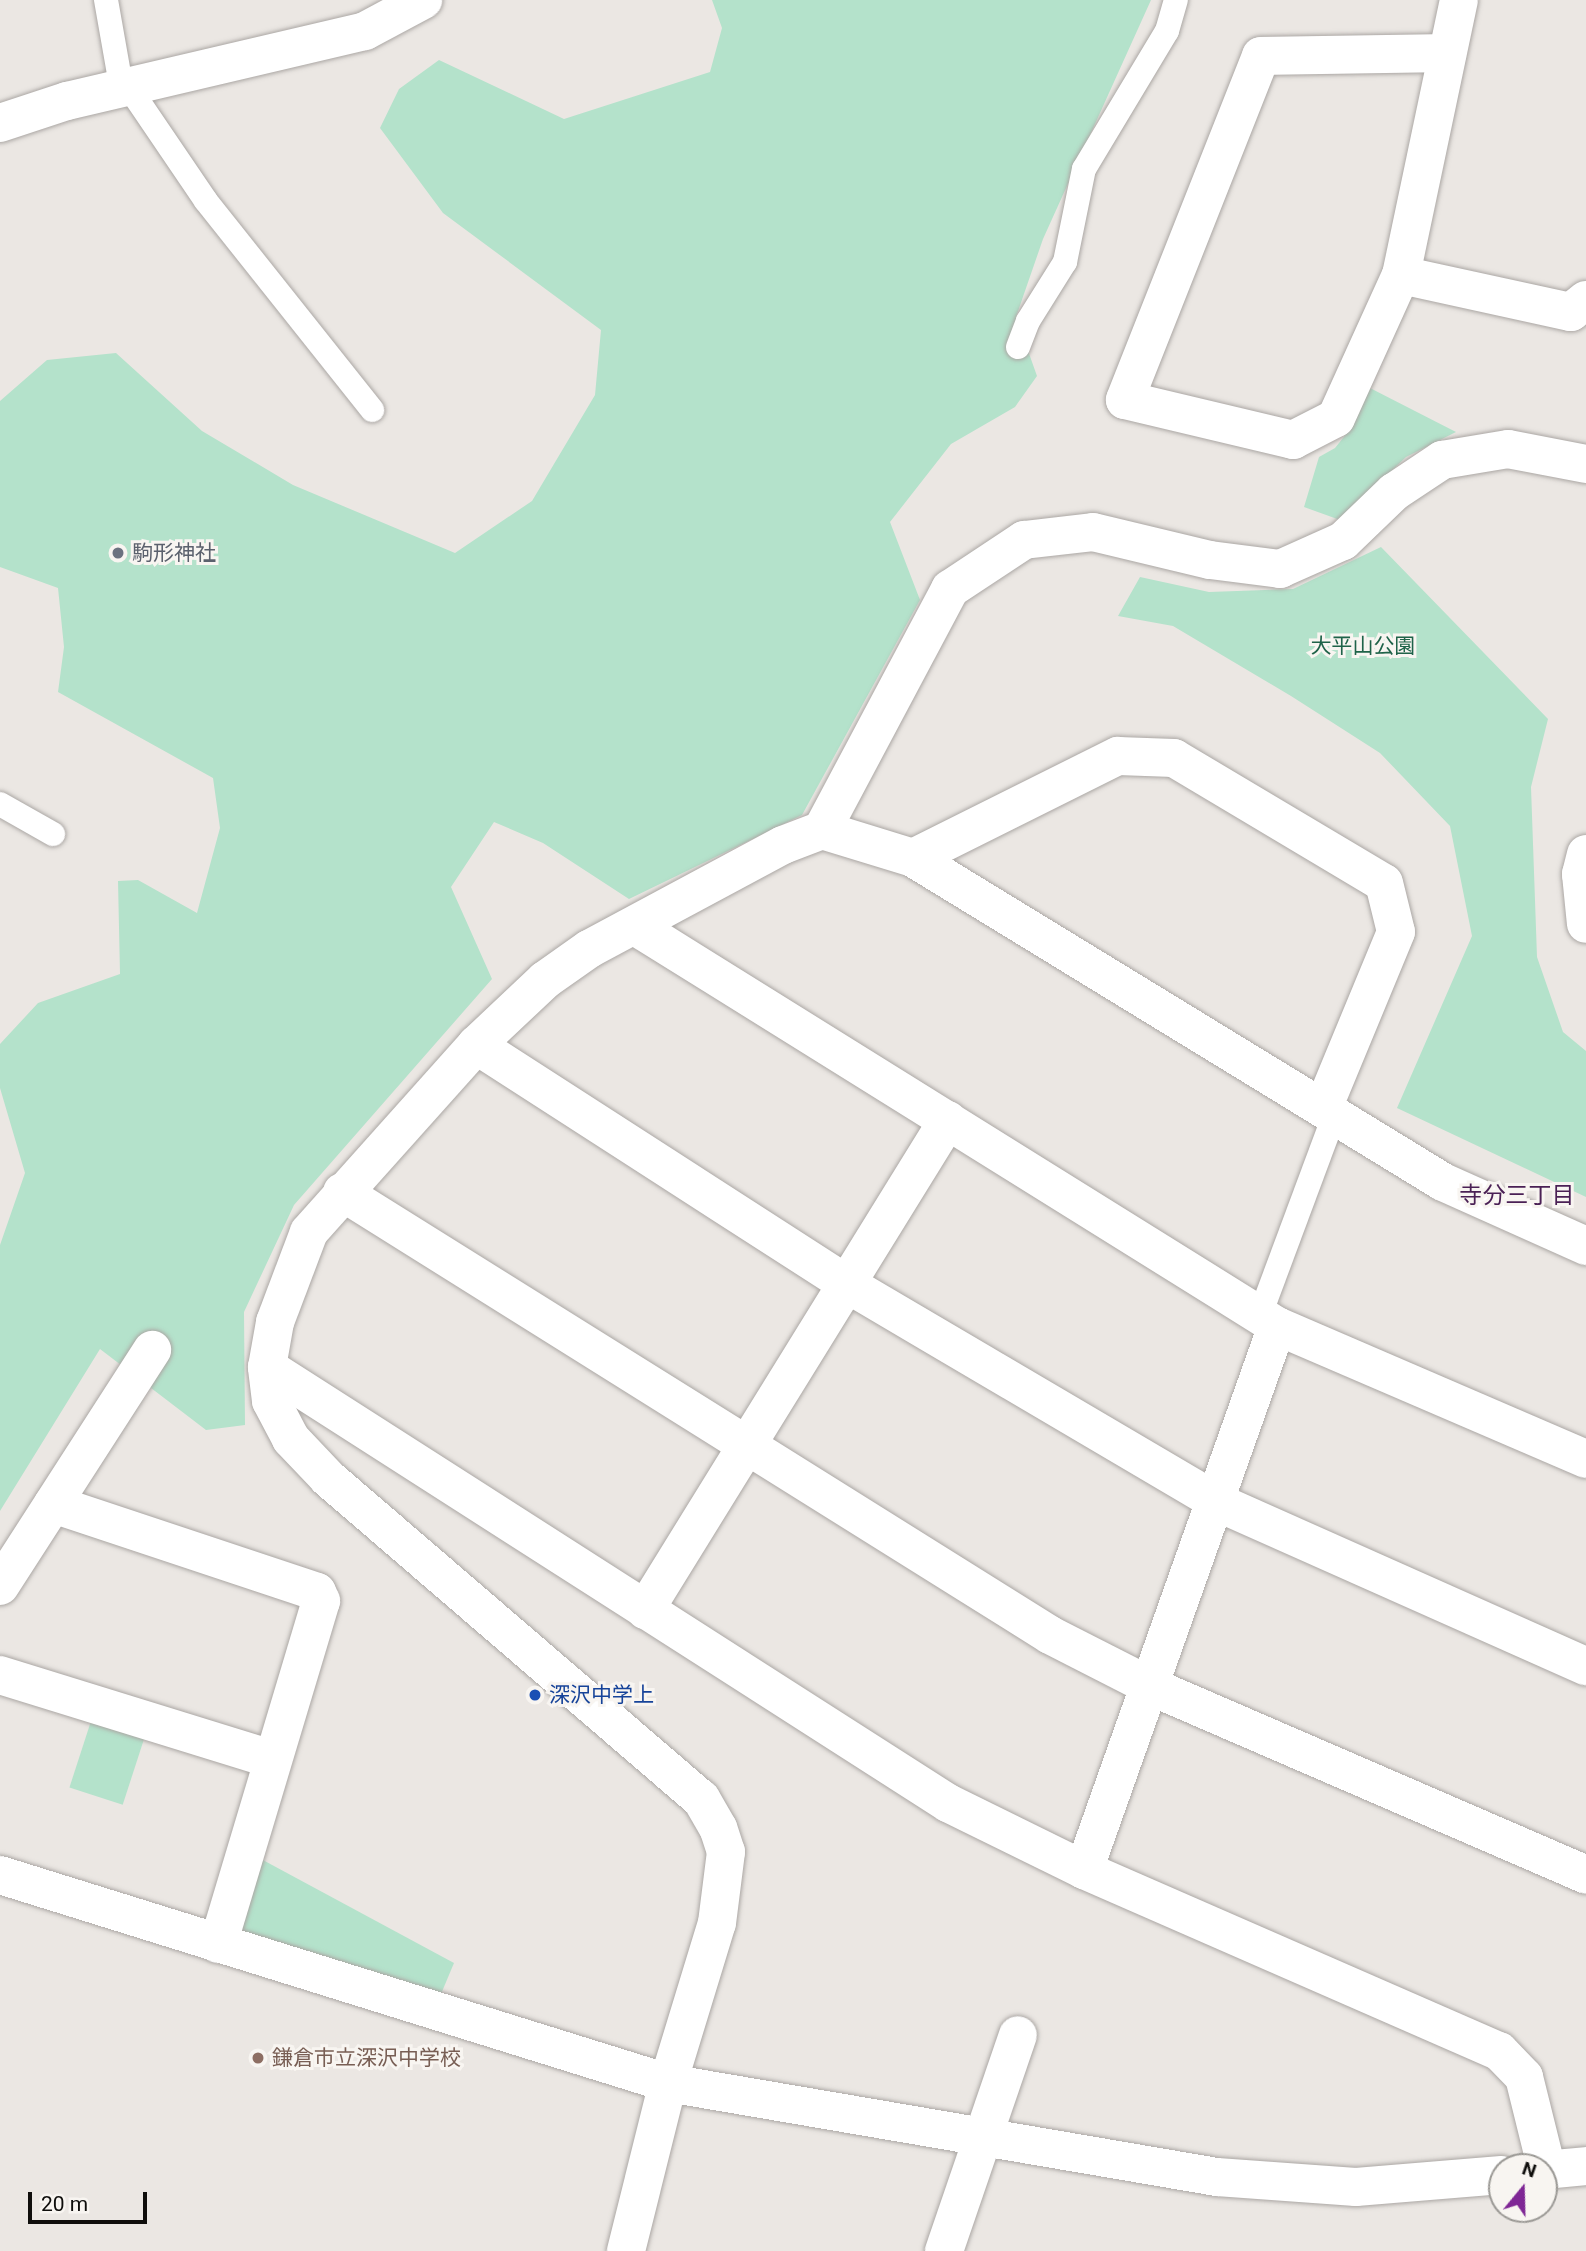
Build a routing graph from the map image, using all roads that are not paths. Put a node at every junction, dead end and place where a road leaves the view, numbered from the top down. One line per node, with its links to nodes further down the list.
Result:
1 (106, 0): 6 (lane)
2 (1176, 0): 10 (lane)
3 (1459, 0): 5 (street)
4 (417, 1): 6 (street)
5 (1447, 53): 8 (street); 8 (street)
6 (126, 90): 7 (street); 11 (lane)
7 (0, 122)
8 (1401, 275): 9 (street)
9 (1586, 300)
10 (1018, 347)
11 (372, 410)
12 (1586, 464): 14 (street)
13 (0, 804): 15 (lane)
14 (822, 830): 17 (street); 19 (street)
15 (52, 834)
16 (1586, 854): 18 (street)
17 (913, 858): 21 (street); 21 (street)
18 (1586, 923)
19 (635, 926): 20 (street); 22 (street)
20 (475, 1045): 23 (street); 25 (street)
21 (1330, 1110): 24 (street); 26 (lane)
22 (948, 1120): 25 (street); 26 (street)
23 (342, 1192): 28 (street); 29 (street)
24 (1586, 1246)
25 (847, 1284): 29 (street); 31 (street)
26 (1268, 1320): 30 (street); 31 (street)
27 (152, 1350): 32 (street)
28 (267, 1367): 34 (street); 44 (street)
29 (750, 1447): 34 (street); 37 (street)
30 (1586, 1459)
31 (1217, 1502): 35 (street); 37 (street)
32 (53, 1504): 33 (street); 38 (street)
33 (0, 1586)
34 (645, 1611): 39 (street)
35 (1586, 1666)
36 (0, 1675): 38 (street)
37 (1150, 1686): 39 (street); 41 (street)
38 (272, 1759): 42 (street)
39 (1084, 1870): 46 (street)
40 (0, 1875): 42 (street)
41 (1586, 1875)
42 (218, 1944): 44 (street)
43 (1018, 2035): 45 (street)
44 (668, 2083): 45 (street); 50 (street)
45 (980, 2140): 49 (street); 51 (street)
46 (1542, 2153)
47 (1586, 2166): 48 (street)
48 (1558, 2169)
49 (1488, 2176)
50 (626, 2251)
51 (944, 2251)

